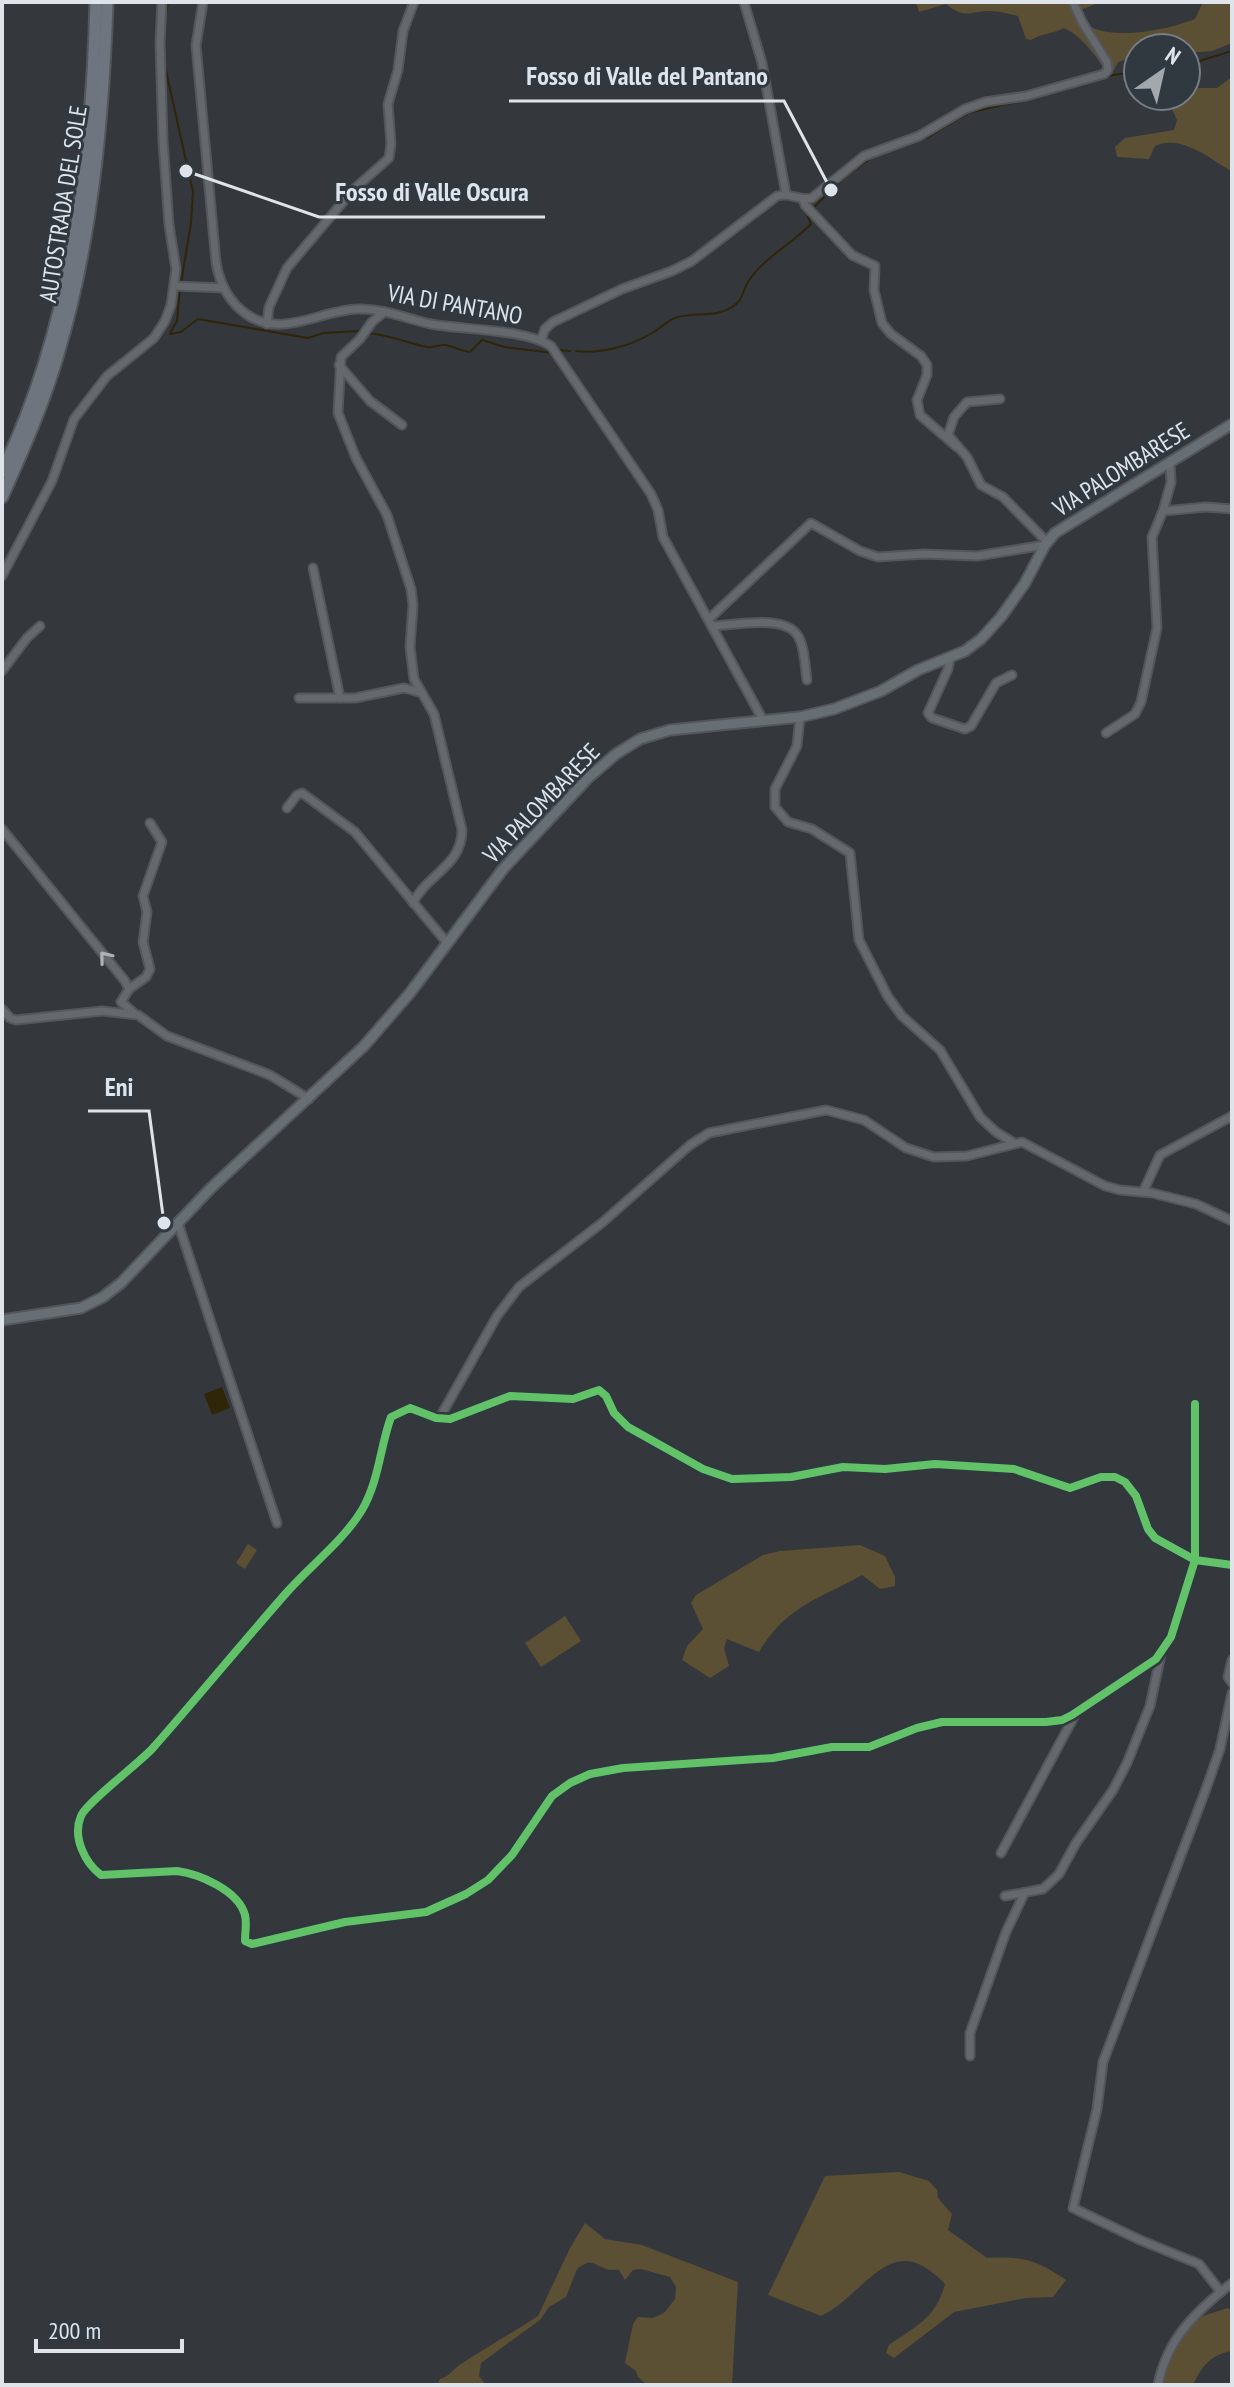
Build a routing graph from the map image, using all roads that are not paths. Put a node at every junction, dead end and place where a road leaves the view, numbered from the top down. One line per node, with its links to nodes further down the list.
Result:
1 (96, 2): 21 (highway, AUTOSTRADA DEL SOLE)
2 (107, 2): 22 (highway, AUTOSTRADA DEL SOLE)
3 (162, 2): 10 (street)
4 (203, 2): 11 (street)
5 (414, 2): 13 (street)
6 (744, 2): 8 (street)
7 (1073, 2): 9 (street)
8 (786, 194): 9 (street); 14 (street)
9 (803, 199): 19 (street)
10 (175, 286): 11 (street); 27 (street)
11 (224, 288): 13 (street)
12 (384, 312): 13 (street, VIA DI PANTANO); 14 (street, VIA DI PANTANO); 15 (street)
13 (267, 324)
14 (541, 340): 28 (street, VIA DI PANTANO)
15 (339, 365): 18 (street); 34 (street)
16 (1000, 399): 19 (street)
17 (1232, 424): 20 (main road, VIA PALOMBARESE)
18 (402, 425)
19 (957, 447): 25 (street)
20 (1170, 463): 24 (street); 25 (main road, VIA PALOMBARESE)
21 (2, 472)
22 (2, 497)
23 (1232, 509): 24 (street)
24 (1163, 511): 39 (street)
25 (1046, 543): 28 (street); 30 (main road, VIA PALOMBARESE)
26 (313, 568): 36 (street)
27 (2, 576)
28 (711, 622): 33 (street); 38 (street, VIA DI PANTANO)
29 (40, 626): 31 (street)
30 (950, 658): 32 (street); 37 (main road, VIA PALOMBARESE)
31 (2, 671)
32 (1012, 675)
33 (807, 680)
34 (419, 692): 36 (street); 43 (street)
35 (299, 698): 36 (street)
36 (340, 698)
37 (800, 717): 38 (main road, VIA PALOMBARESE); 50 (street)
38 (763, 720): 44 (main road, VIA PALOMBARESE)
39 (1106, 733)
40 (287, 808): 43 (street)
41 (150, 823): 45 (street)
42 (2, 829): 45 (street, one-way to 42)
43 (413, 903): 44 (street)
44 (447, 943): 48 (main road, VIA PALOMBARESE)
45 (129, 989): 47 (street)
46 (4, 1015): 47 (street)
47 (138, 1015): 48 (street)
48 (309, 1099): 53 (main road, VIA PALOMBARESE)
49 (1232, 1116): 51 (street)
50 (1014, 1143): 51 (street); 56 (street)
51 (1143, 1192): 52 (street)
52 (1232, 1221)
53 (178, 1223): 54 (main road, VIA PALOMBARESE); 57 (street)
54 (2, 1320)
55 (1195, 1404): 58 (street)
56 (439, 1419): 58 (street); 66 (street)
57 (277, 1523)
58 (1195, 1560): 59 (street); 62 (street)
59 (1222, 1565): 60 (street); 61 (street)
60 (1232, 1565)
61 (1232, 1573)
62 (1161, 1654): 66 (street); 68 (street)
63 (1232, 1660): 64 (street)
64 (1232, 1683)
65 (1232, 1693): 72 (street)
66 (1076, 1713): 67 (street)
67 (1001, 1853)
68 (1024, 1894): 69 (street); 70 (street)
69 (1005, 1896)
70 (970, 2056)
71 (1232, 2283): 72 (street)
72 (1221, 2292): 73 (street)
73 (1158, 2385)

